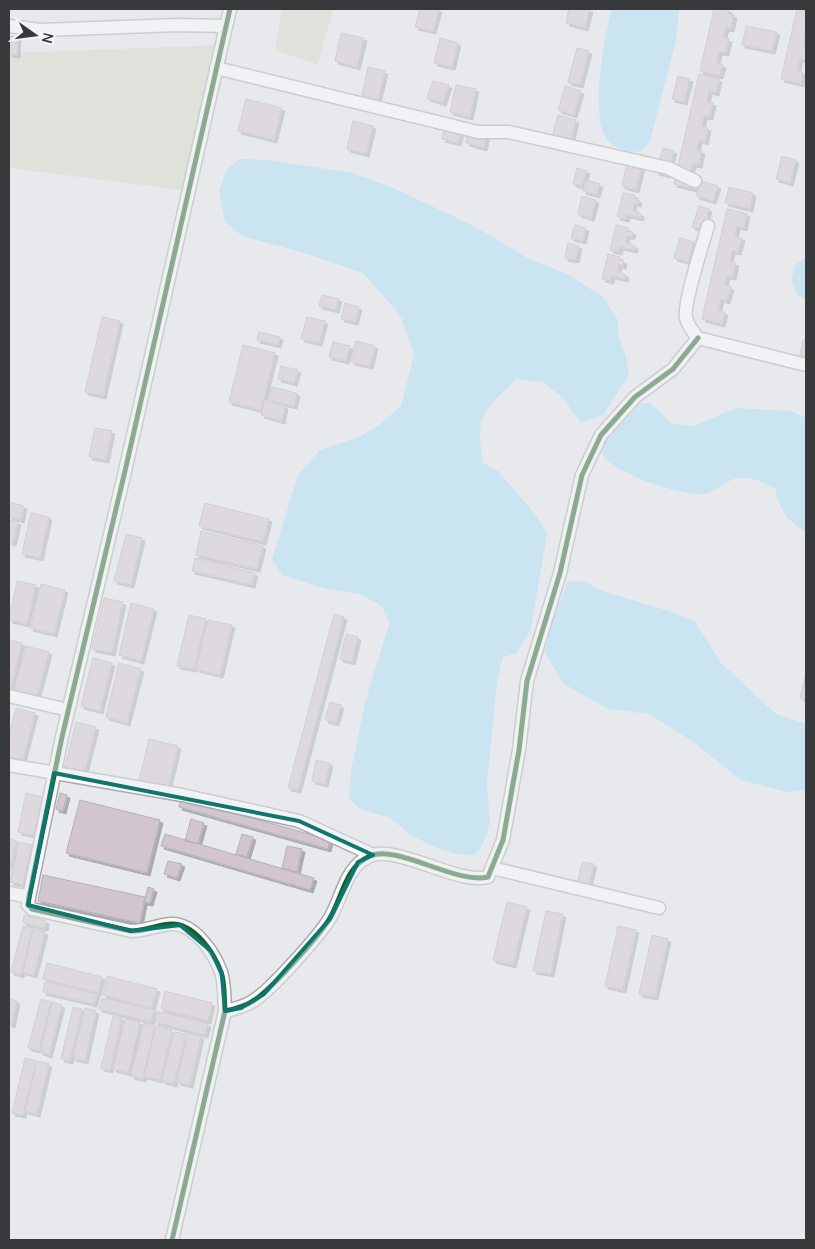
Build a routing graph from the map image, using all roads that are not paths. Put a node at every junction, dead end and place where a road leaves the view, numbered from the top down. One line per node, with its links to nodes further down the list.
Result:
1 (230, 9): 3 (street)
2 (9, 26): 3 (street)
3 (226, 26): 4 (street)
4 (216, 68): 5 (street); 10 (street)
5 (695, 182)
6 (708, 226): 7 (street)
7 (698, 338): 8 (street); 14 (street)
8 (806, 365)
9 (9, 696): 10 (street)
10 (68, 710): 12 (street)
11 (9, 765): 12 (street)
12 (54, 773): 13 (street); 16 (street)
13 (373, 855): 14 (street); 18 (street)
14 (492, 868): 17 (street)
15 (9, 893): 16 (street)
16 (29, 897): 18 (street)
17 (660, 908)
18 (225, 1011): 19 (street)
19 (172, 1240)

